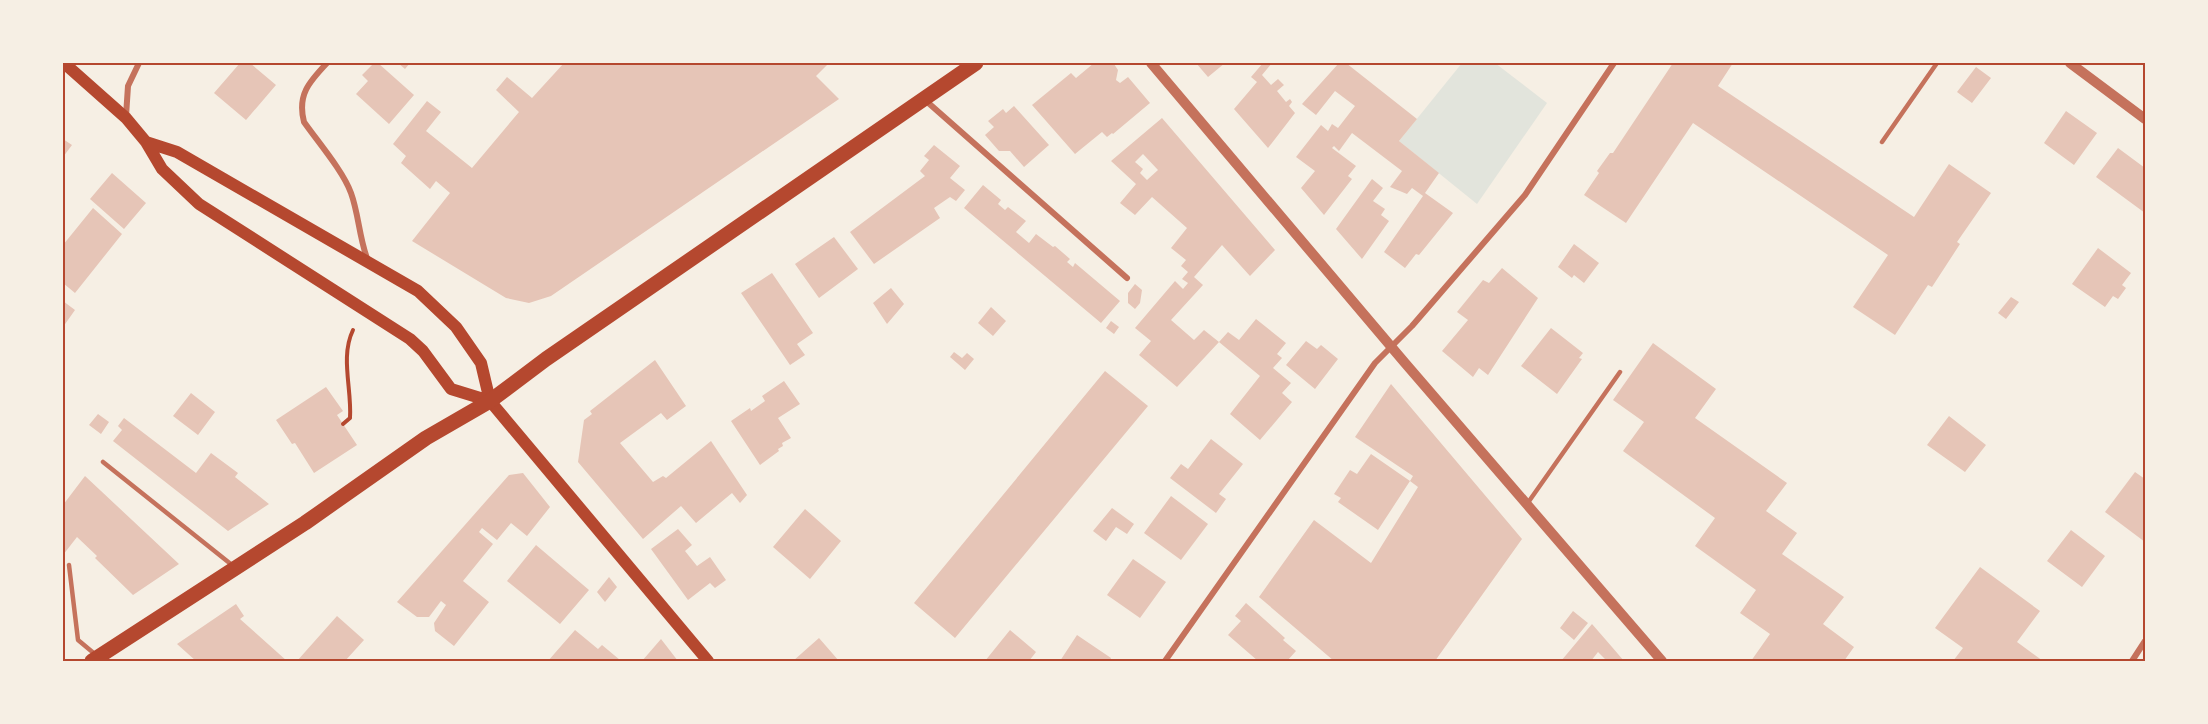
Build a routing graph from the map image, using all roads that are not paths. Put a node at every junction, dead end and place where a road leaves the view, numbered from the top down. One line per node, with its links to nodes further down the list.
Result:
1 (64, 63): 10 (main road)
2 (140, 63): 10 (street)
3 (327, 63): 14 (street)
4 (976, 63): 9 (main road)
5 (1151, 63): 16 (street)
6 (1614, 63): 16 (street)
7 (1937, 63): 13 (lane)
8 (2070, 63): 11 (street)
9 (924, 99): 15 (street); 18 (main road)
10 (126, 118): 12 (main road)
11 (2145, 118)
12 (146, 142): 14 (main road); 18 (main road)
13 (1882, 142)
14 (369, 261): 18 (main road)
15 (1127, 278)
16 (1393, 347): 20 (street); 26 (street)
17 (1620, 372): 20 (lane)
18 (490, 401): 22 (main road); 25 (main road)
19 (103, 462): 22 (lane)
20 (1527, 504): 27 (street)
21 (69, 565): 24 (lane)
22 (235, 568): 24 (main road)
23 (2145, 641): 28 (street)
24 (95, 659)
25 (708, 661)
26 (1164, 661)
27 (1662, 661)
28 (2132, 661)

